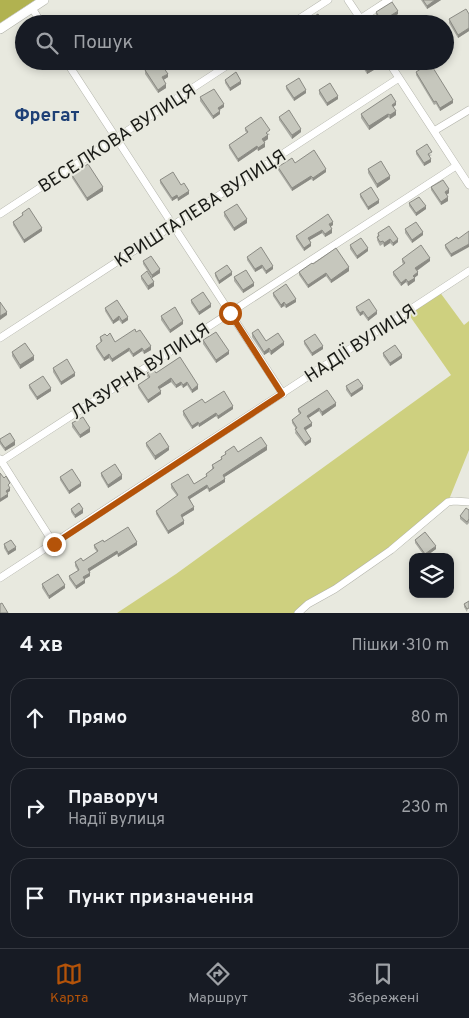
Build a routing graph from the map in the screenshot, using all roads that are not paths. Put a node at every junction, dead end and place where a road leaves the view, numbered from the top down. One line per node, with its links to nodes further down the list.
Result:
1 (44, 0): 5 (street)
2 (328, 0): 8 (street)
3 (348, 0): 9 (street)
4 (389, 0): 10 (street)
5 (32, 8): 6 (street); 7 (street)
6 (21, 15)
7 (36, 15)
8 (306, 15)
9 (358, 15)
10 (370, 15)
11 (15, 19): 12 (street)
12 (0, 29)
13 (72, 70): 19 (street)
14 (220, 70): 19 (street, ВЕСЕЛКОВА ВУЛИЦЯ)
15 (394, 70): 16 (street)
16 (399, 78): 18 (street); 23 (street, КРИШТАЛЕВА ВУЛИЦЯ)
17 (469, 110): 18 (street)
18 (434, 131): 20 (street)
19 (116, 138): 22 (street, ВЕСЕЛКОВА ВУЛИЦЯ); 23 (street)
20 (456, 166): 21 (street); 25 (street, ЛАЗУРНА ВУЛИЦЯ)
21 (469, 185)
22 (0, 214)
23 (173, 225): 25 (street); 26 (street, КРИШТАЛЕВА ВУЛИЦЯ)
24 (469, 271): 27 (street, НАДІЇ ВУЛИЦЯ)
25 (230, 313): 27 (street); 28 (street, ЛАЗУРНА ВУЛИЦЯ)
26 (0, 338)
27 (282, 394): 30 (street, НАДІЇ ВУЛИЦЯ)
28 (1, 461): 30 (street)
29 (469, 502): 32 (street)
30 (54, 544): 31 (street, НАДІЇ ВУЛИЦЯ)
31 (0, 578)
32 (298, 613)

